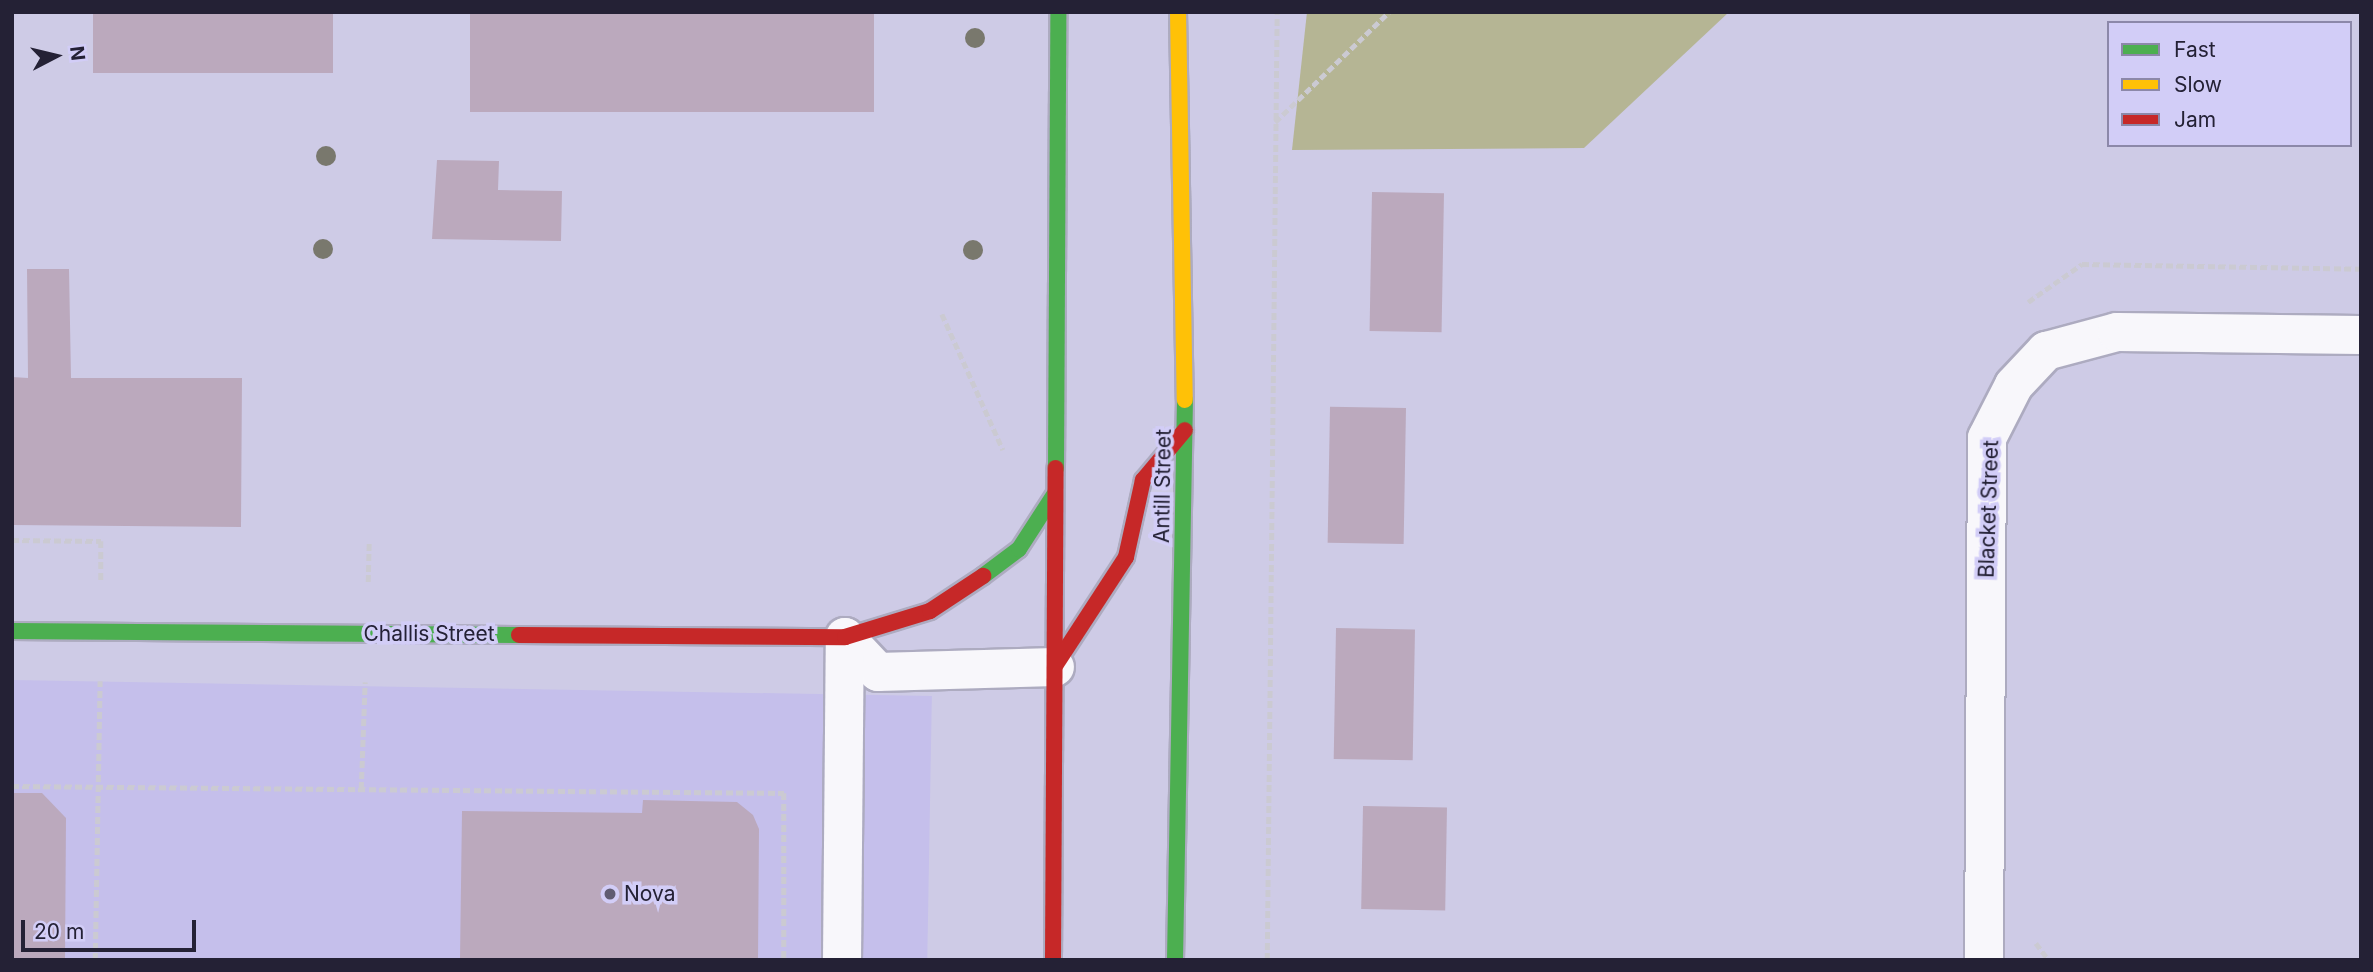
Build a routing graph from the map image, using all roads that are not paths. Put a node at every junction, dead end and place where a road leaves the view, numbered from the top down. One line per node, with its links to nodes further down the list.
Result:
1 (1058, 12): 5 (main road)
2 (1178, 12): 4 (main road, Antill Street)
3 (2361, 335): 12 (street, Blacket Street)
4 (1185, 430): 8 (main road); 11 (main road, Antill Street)
5 (1054, 495): 7 (main road, Challis Street); 8 (main road)
6 (12, 631): 7 (main road, Challis Street)
7 (845, 637): 8 (street); 9 (street)
8 (1055, 667): 10 (main road)
9 (842, 960)
10 (1053, 960)
11 (1175, 960)
12 (1984, 960)

